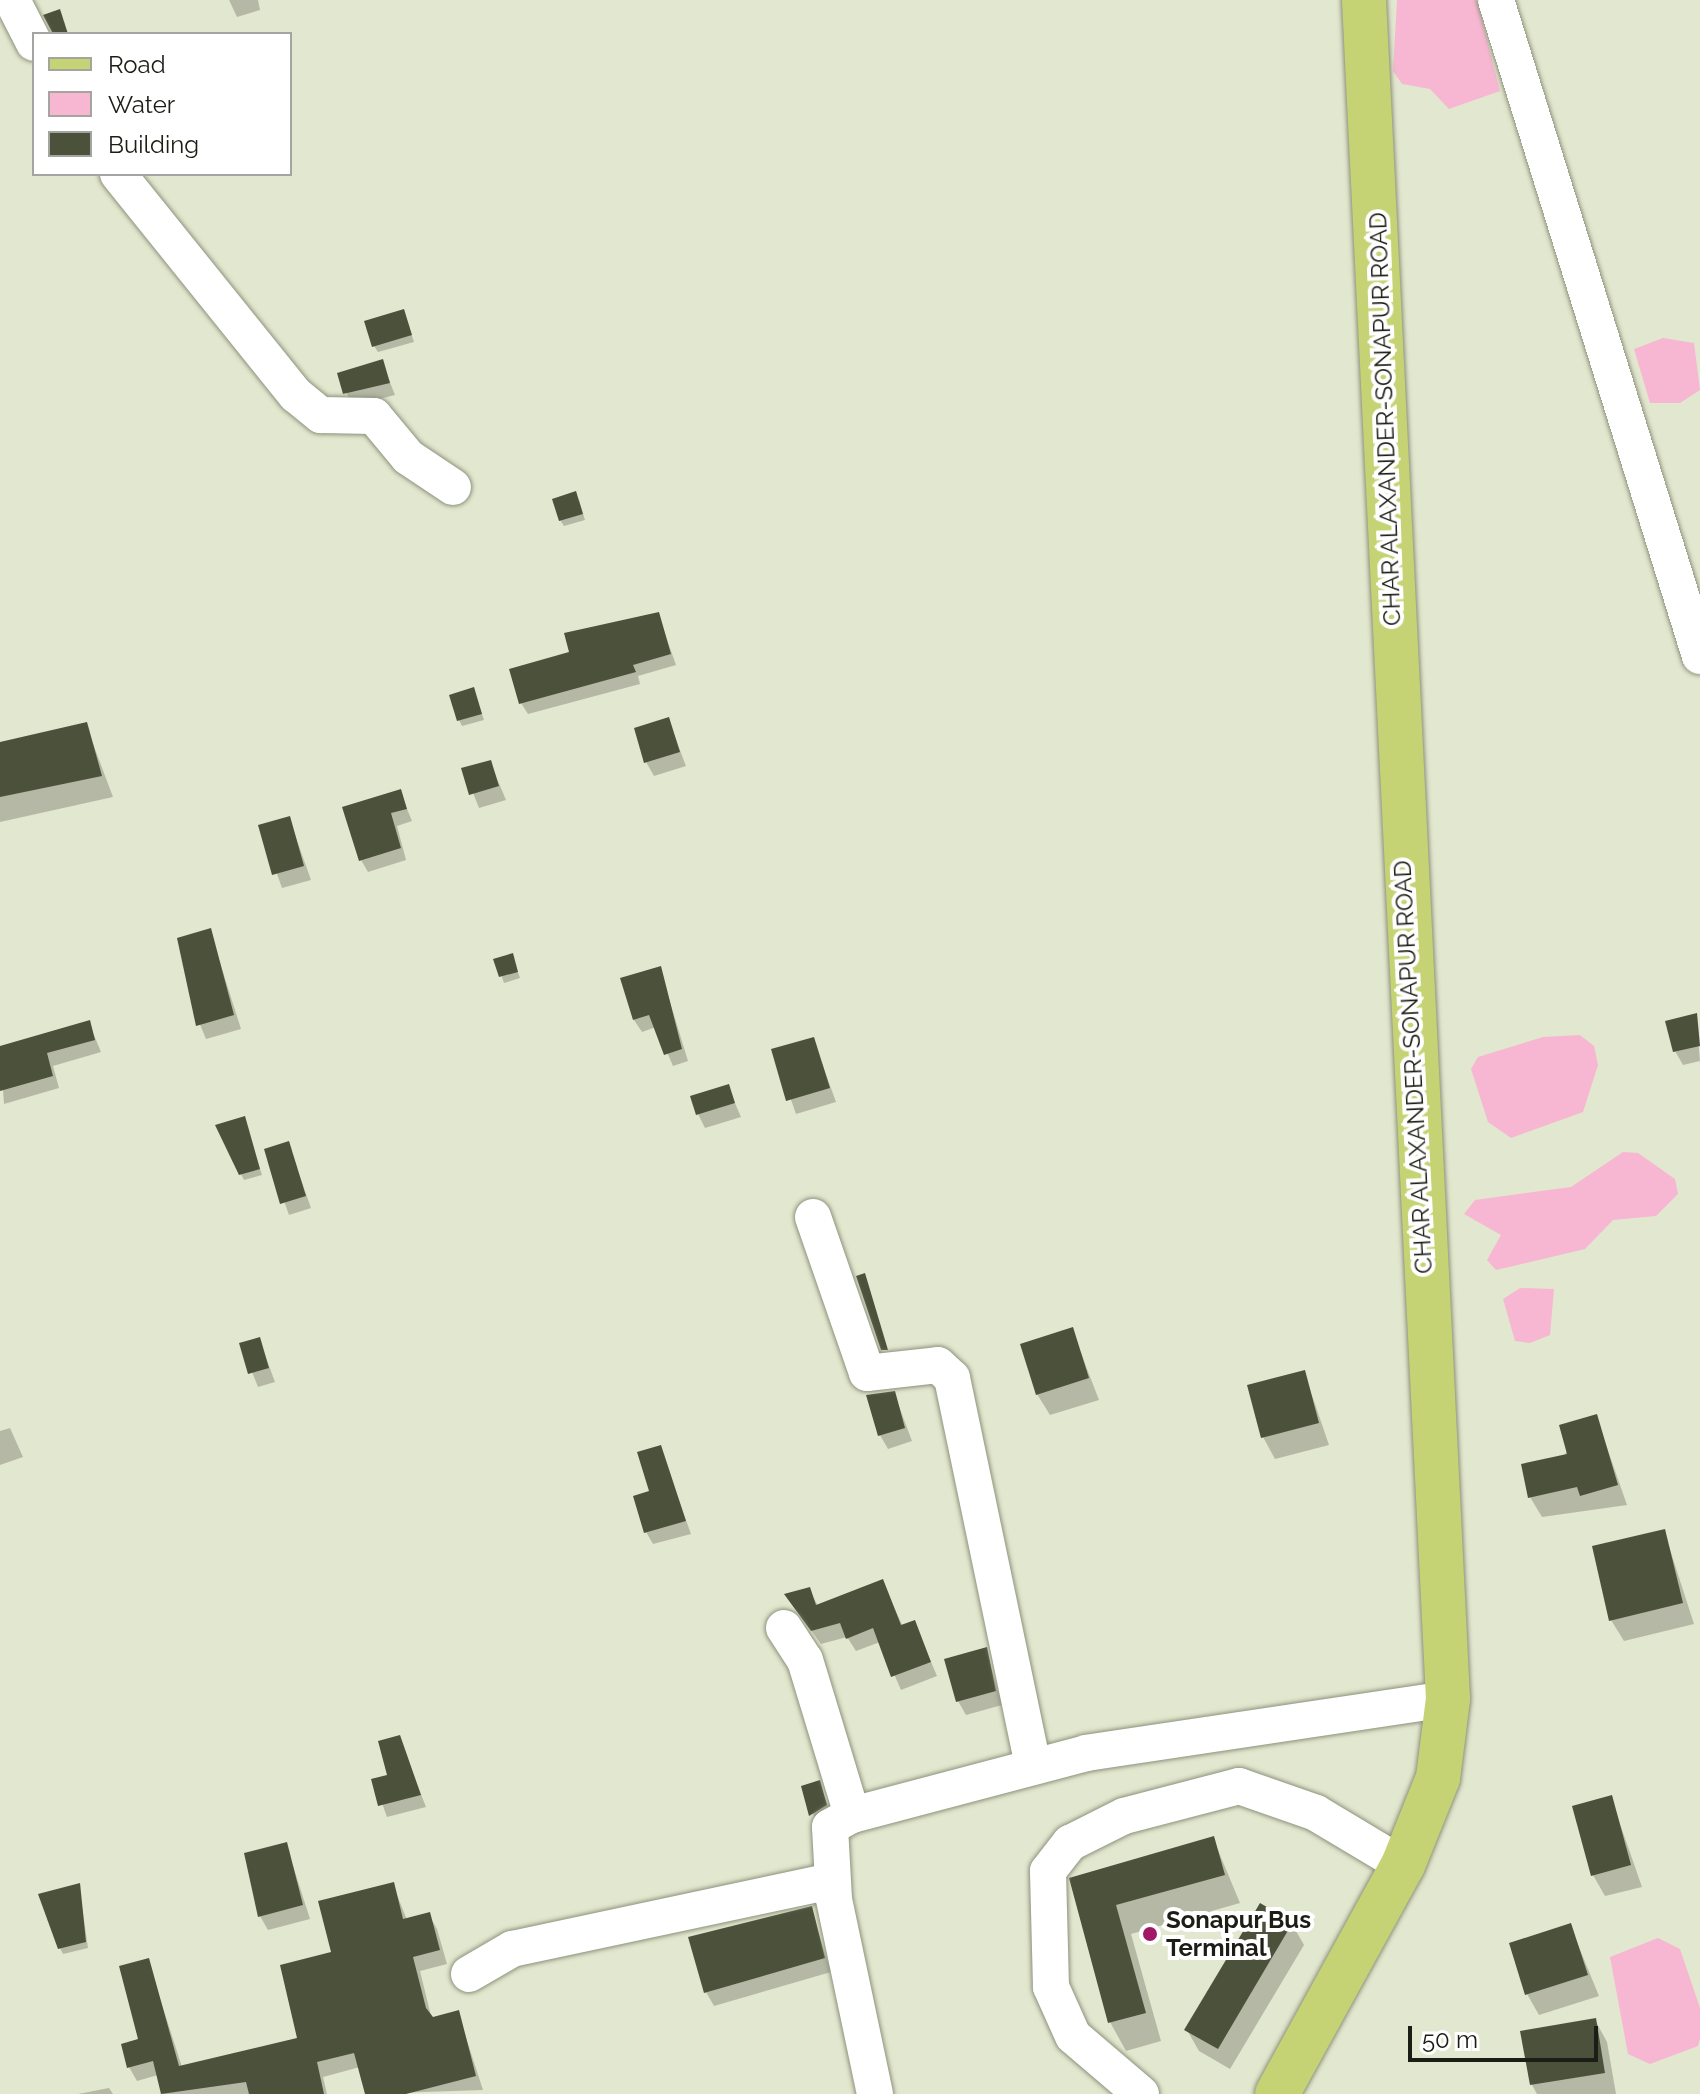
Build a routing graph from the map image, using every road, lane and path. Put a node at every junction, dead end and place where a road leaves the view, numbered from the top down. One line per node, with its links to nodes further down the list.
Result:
1 (12, 0): 4 (street)
2 (1364, 0): 10 (main road, CHAR ALAXANDER-SONAPUR ROAD)
3 (1496, 0): 7 (street)
4 (32, 39)
5 (120, 176): 6 (street)
6 (453, 487)
7 (1700, 656)
8 (813, 1217): 11 (street)
9 (784, 1628): 12 (street)
10 (1448, 1699): 11 (street); 13 (main road, CHAR ALAXANDER-SONAPUR ROAD)
11 (1033, 1767): 12 (street)
12 (852, 1815): 14 (street)
13 (1403, 1865): 17 (street); 18 (main road, CHAR ALAXANDER-SONAPUR ROAD)
14 (831, 1881): 15 (street); 16 (street)
15 (469, 1974)
16 (875, 2094)
17 (1141, 2094)
18 (1277, 2094)

